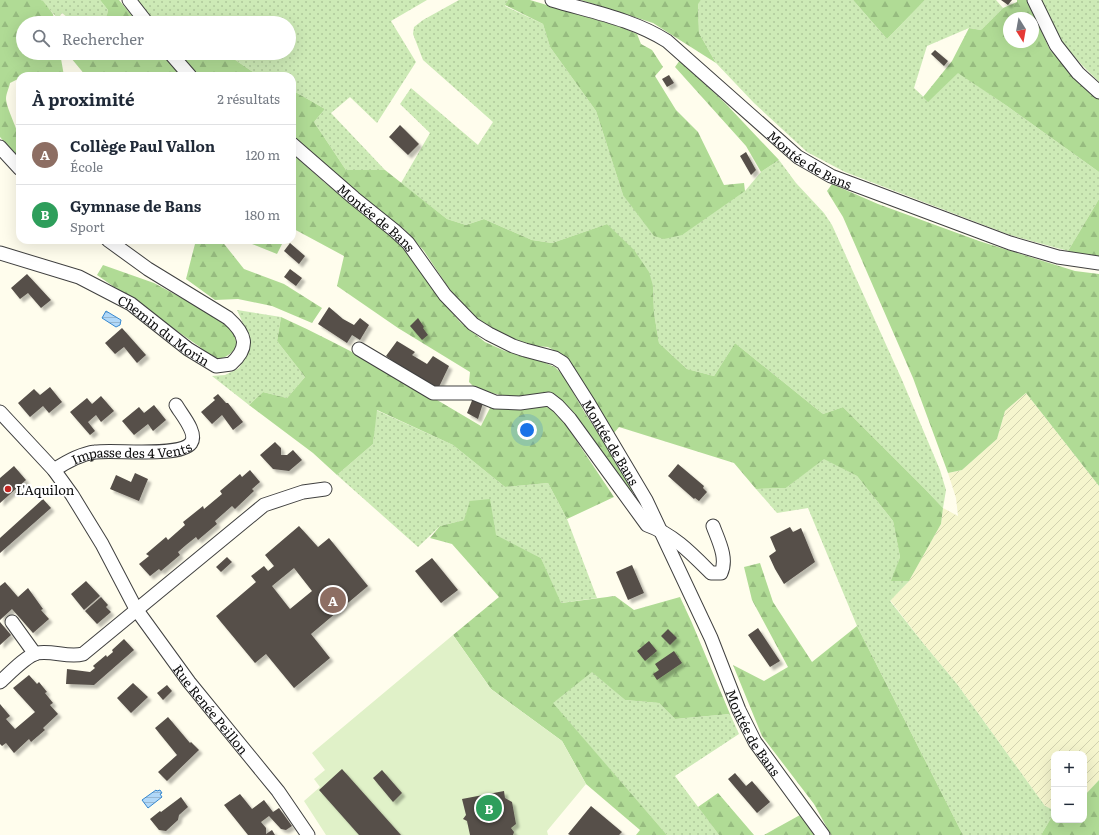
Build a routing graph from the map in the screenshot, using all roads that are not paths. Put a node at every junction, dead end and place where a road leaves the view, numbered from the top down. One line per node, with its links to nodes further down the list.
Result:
1 (129, 0): 4 (street)
2 (552, 0): 13 (street, Montée de Bans)
3 (1034, 0): 7 (street)
4 (142, 16)
5 (176, 60): 6 (street)
6 (187, 72)
7 (1099, 92)
8 (0, 147): 10 (street)
9 (296, 147): 20 (street, Montée de Bans)
10 (16, 165)
11 (114, 244): 12 (street, Chemin du Morin)
12 (0, 253)
13 (1099, 263)
14 (359, 349): 20 (street)
15 (176, 405): 17 (street, Impasse des 4 Vents)
16 (0, 412): 17 (street, Rue Renée Peillon)
17 (54, 470): 21 (street, Rue Renée Peillon)
18 (325, 489): 21 (street)
19 (713, 526): 20 (street)
20 (658, 529): 26 (street, Montée de Bans)
21 (136, 609): 23 (street); 25 (street, Rue Renée Peillon)
22 (12, 622): 23 (street)
23 (35, 654): 24 (street)
24 (0, 682)
25 (308, 835)
26 (824, 835)

